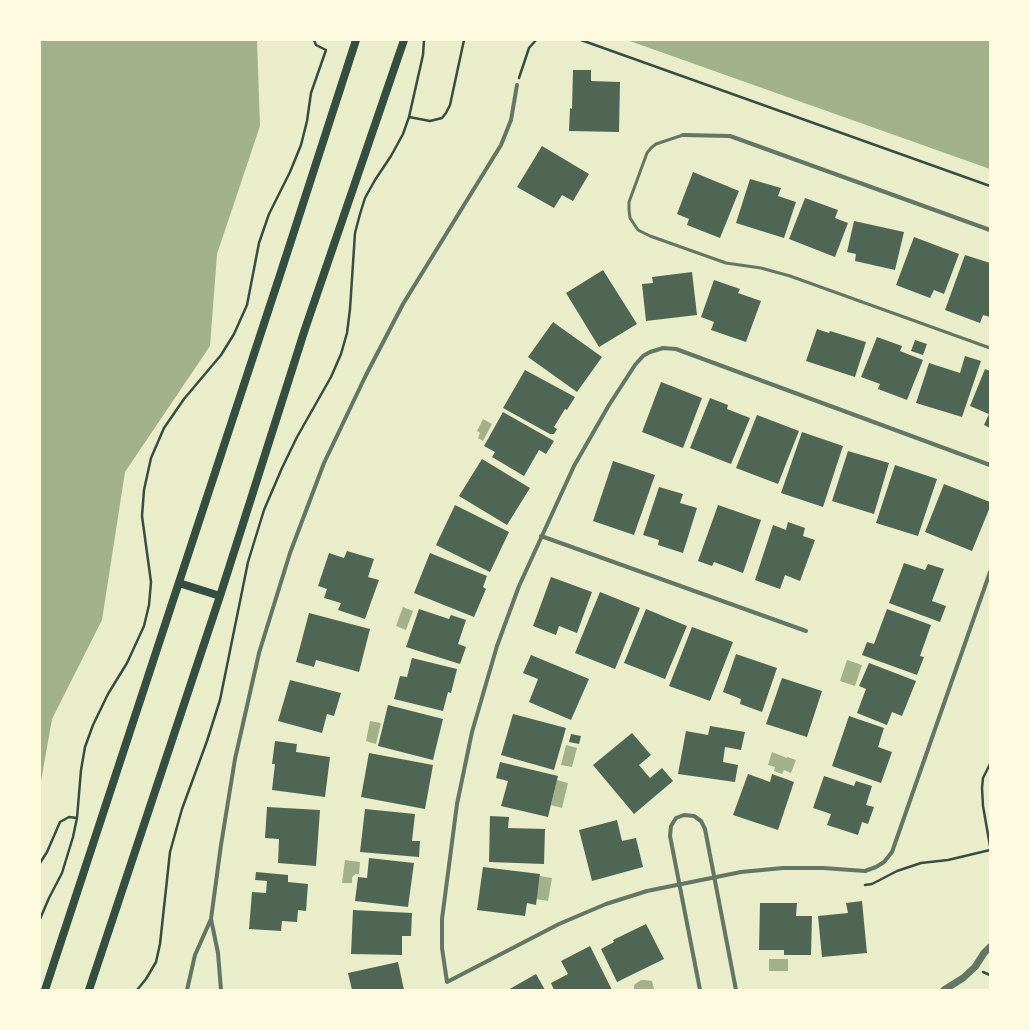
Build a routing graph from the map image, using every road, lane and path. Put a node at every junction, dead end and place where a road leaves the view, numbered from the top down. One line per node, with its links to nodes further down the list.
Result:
1 (314, 40): 21 (path)
2 (356, 40): 17 (main road)
3 (404, 40): 18 (main road)
4 (424, 40): 9 (path)
5 (464, 40): 9 (path)
6 (536, 40): 8 (path)
7 (580, 40): 11 (path)
8 (517, 86): 29 (street)
9 (409, 117): 33 (path)
10 (683, 135): 12 (street); 13 (lane)
11 (990, 186)
12 (990, 230)
13 (990, 348)
14 (990, 465): 15 (street)
15 (541, 536): 19 (street); 26 (street)
16 (990, 572): 25 (street)
17 (179, 583): 18 (main road); 31 (main road)
18 (220, 596): 32 (main road)
19 (806, 631)
20 (990, 765): 22 (path)
21 (77, 818): 24 (path); 28 (path)
22 (990, 846)
23 (990, 850): 27 (path)
24 (40, 863)
25 (714, 877): 26 (street); 26 (street); 37 (street)
26 (679, 884): 36 (street)
27 (865, 886)
28 (40, 919)
29 (211, 919): 34 (street); 35 (street)
30 (990, 947): 38 (street)
31 (45, 990)
32 (90, 990)
33 (137, 990)
34 (187, 990)
35 (221, 990)
36 (700, 990)
37 (736, 990)
38 (944, 990)

